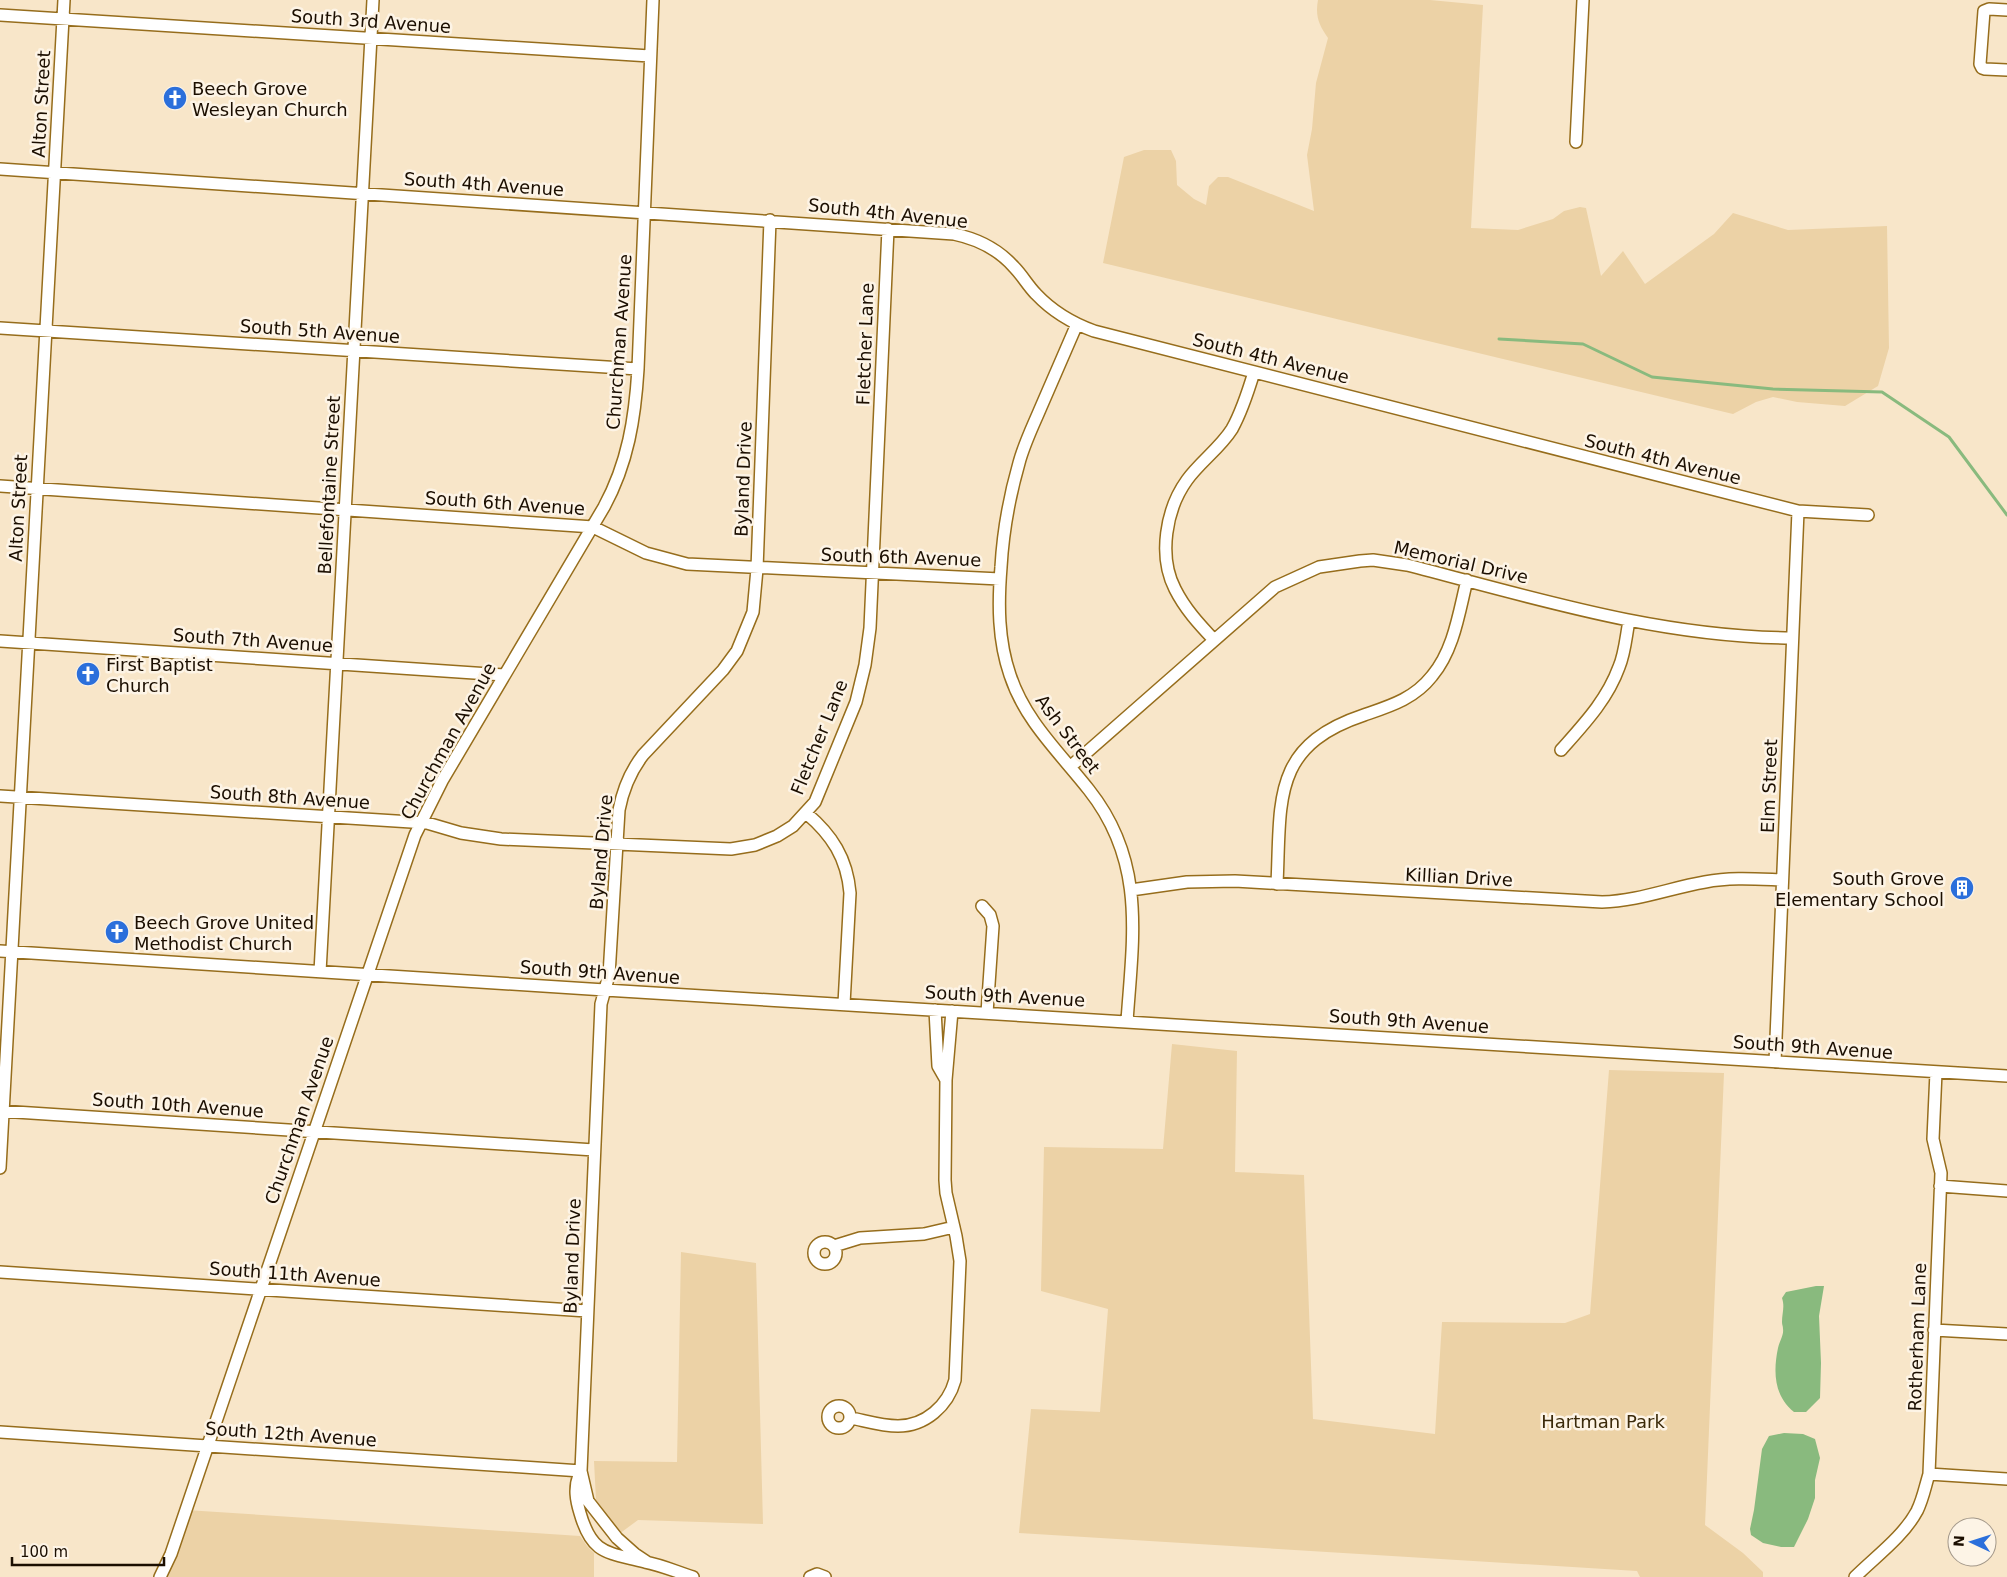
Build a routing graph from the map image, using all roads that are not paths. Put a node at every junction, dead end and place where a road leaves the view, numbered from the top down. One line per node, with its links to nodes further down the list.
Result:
1 (64, 0): 7 (street, Alton Street)
2 (373, 0): 8 (street, Bellefontaine Street)
3 (653, 0): 9 (street, Churchman Avenue)
4 (1583, 0): 11 (street)
5 (2007, 10): 10 (street)
6 (0, 14): 7 (street, South 3rd Avenue)
7 (63, 18): 8 (street, South 3rd Avenue); 13 (street, Alton Street)
8 (371, 38): 9 (street, South 3rd Avenue); 14 (street, Bellefontaine Street)
9 (650, 56): 15 (street, Churchman Avenue)
10 (2007, 70)
11 (1576, 142)
12 (0, 169): 13 (street, South 4th Avenue)
13 (54, 173): 14 (street, South 4th Avenue); 20 (street, Alton Street)
14 (362, 193): 15 (street, South 4th Avenue); 21 (street, Bellefontaine Street)
15 (644, 212): 16 (street, South 4th Avenue); 22 (street, Churchman Avenue)
16 (770, 220): 17 (street, South 4th Avenue); 30 (street, Byland Drive)
17 (888, 229): 18 (street, South 4th Avenue); 31 (street, Fletcher Lane)
18 (1077, 324): 23 (street, South 4th Avenue); 32 (street, Ash Street)
19 (0, 328): 20 (street, South 5th Avenue)
20 (45, 331): 21 (street, South 5th Avenue); 25 (street, Alton Street)
21 (354, 351): 22 (street, South 5th Avenue); 26 (street, Bellefontaine Street)
22 (638, 369): 29 (street, Churchman Avenue)
23 (1254, 372): 27 (street, South 4th Avenue); 36 (street)
24 (0, 486): 25 (street, South 6th Avenue)
25 (37, 489): 26 (street, South 6th Avenue); 38 (street, Alton Street)
26 (345, 509): 29 (street, South 6th Avenue); 39 (street, Bellefontaine Street)
27 (1798, 511): 28 (street, South 4th Avenue); 35 (street, Elm Street)
28 (1868, 516)
29 (593, 526): 30 (street, South 6th Avenue); 40 (street, Churchman Avenue)
30 (757, 569): 31 (street, South 6th Avenue); 48 (street, Byland Drive)
31 (873, 574): 32 (street, South 6th Avenue); 45 (street, Fletcher Lane)
32 (1000, 579): 42 (street, Ash Street)
33 (1467, 580): 34 (street, Memorial Drive); 36 (street, Memorial Drive); 50 (street)
34 (1629, 621): 35 (street, Memorial Drive); 41 (street)
35 (1792, 638): 49 (street, Elm Street)
36 (1214, 640): 42 (street, Memorial Drive)
37 (0, 641): 38 (street, South 7th Avenue)
38 (29, 643): 39 (street, South 7th Avenue); 44 (street, Alton Street)
39 (336, 663): 40 (street, South 7th Avenue); 46 (street, Bellefontaine Street)
40 (504, 675): 47 (street, Churchman Avenue)
41 (1561, 750)
42 (1070, 766): 51 (street, Ash Street)
43 (0, 796): 44 (street, South 8th Avenue)
44 (20, 797): 46 (street, South 8th Avenue); 53 (street, Alton Street)
45 (806, 813): 48 (street, South 8th Avenue); 57 (street, Fletcher Lane)
46 (328, 818): 47 (street, South 8th Avenue); 54 (street, Bellefontaine Street)
47 (420, 823): 48 (street, South 8th Avenue); 55 (street, Churchman Avenue)
48 (617, 844): 56 (street, Byland Drive)
49 (1782, 880): 50 (street, Killian Drive); 62 (street, Elm Street)
50 (1277, 884): 51 (street, Killian Drive)
51 (1131, 890): 61 (street, Ash Street)
52 (982, 906): 60 (street)
53 (6, 951): 54 (street, South 9th Avenue); 66 (street, Alton Street)
54 (320, 972): 55 (street, South 9th Avenue)
55 (367, 975): 56 (street, South 9th Avenue); 67 (street, Churchman Avenue)
56 (605, 990): 57 (street, South 9th Avenue); 68 (street, Byland Drive)
57 (844, 1004): 58 (street, South 9th Avenue)
58 (935, 1010): 59 (street, South 9th Avenue); 65 (street)
59 (952, 1011): 60 (street, South 9th Avenue); 65 (street)
60 (987, 1013): 61 (street, South 9th Avenue)
61 (1127, 1021): 62 (street, South 9th Avenue)
62 (1775, 1062): 63 (street, South 9th Avenue)
63 (1936, 1072): 64 (street, South 9th Avenue); 70 (street, Rotherham Lane)
64 (2007, 1076)
65 (946, 1080): 72 (street)
66 (1, 1111): 67 (street, South 10th Avenue); 69 (street, Alton Street)
67 (314, 1131): 68 (street, South 10th Avenue); 75 (street, Churchman Avenue)
68 (594, 1150): 76 (street, Byland Drive)
69 (0, 1168)
70 (1940, 1186): 71 (street); 77 (street, Rotherham Lane)
71 (2007, 1191)
72 (954, 1227): 73 (street); 79 (street)
73 (834, 1246)
74 (0, 1272): 75 (street, South 11th Avenue)
75 (261, 1289): 76 (street, South 11th Avenue); 81 (street, Churchman Avenue)
76 (587, 1311): 82 (street, Byland Drive)
77 (1934, 1330): 78 (street); 83 (street, Rotherham Lane)
78 (2007, 1334)
79 (851, 1418)
80 (0, 1432): 81 (street, South 12th Avenue)
81 (208, 1446): 82 (street, South 12th Avenue); 86 (street, Churchman Avenue)
82 (580, 1472): 85 (street); 85 (street)
83 (1929, 1474): 84 (street); 90 (street, Rotherham Lane)
84 (2007, 1479)
85 (647, 1562): 87 (street)
86 (160, 1577)
87 (693, 1577)
88 (810, 1577): 89 (street)
89 (825, 1577)
90 (1855, 1577)

